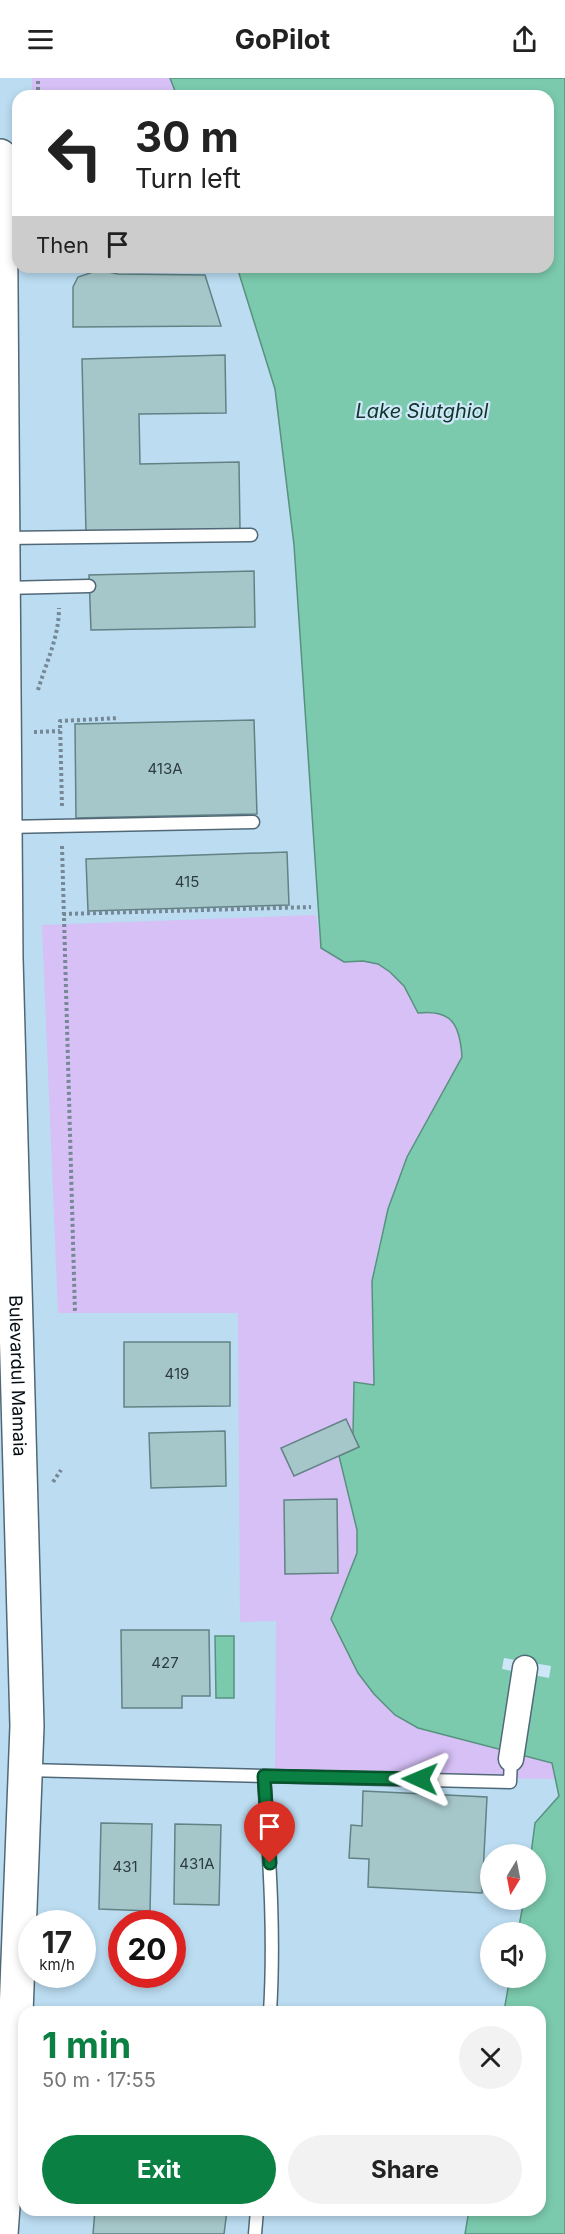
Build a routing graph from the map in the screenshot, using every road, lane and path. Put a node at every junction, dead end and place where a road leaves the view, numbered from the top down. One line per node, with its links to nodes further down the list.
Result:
1 (0, 156): 3 (main road, Bulevardul Mamaia)
2 (251, 535): 3 (lane)
3 (3, 538): 5 (main road, Bulevardul Mamaia)
4 (89, 586): 5 (lane)
5 (4, 588): 13 (main road, Bulevardul Mamaia)
6 (59, 620): 7 (path)
7 (36, 696)
8 (119, 718): 9 (path)
9 (60, 731): 10 (path); 12 (path)
10 (32, 732)
11 (254, 822): 12 (lane)
12 (62, 826): 13 (lane); 15 (path)
13 (5, 827): 19 (main road, Bulevardul Mamaia)
14 (311, 907): 15 (path)
15 (63, 914): 16 (path)
16 (75, 1313)
17 (525, 1668): 18 (street)
18 (511, 1759): 20 (lane)
19 (25, 1770): 20 (lane); 23 (main road, Bulevardul Mamaia)
20 (264, 1776): 21 (lane)
21 (270, 2006)
22 (256, 2216): 24 (lane)
23 (1, 2234)
24 (255, 2234)

